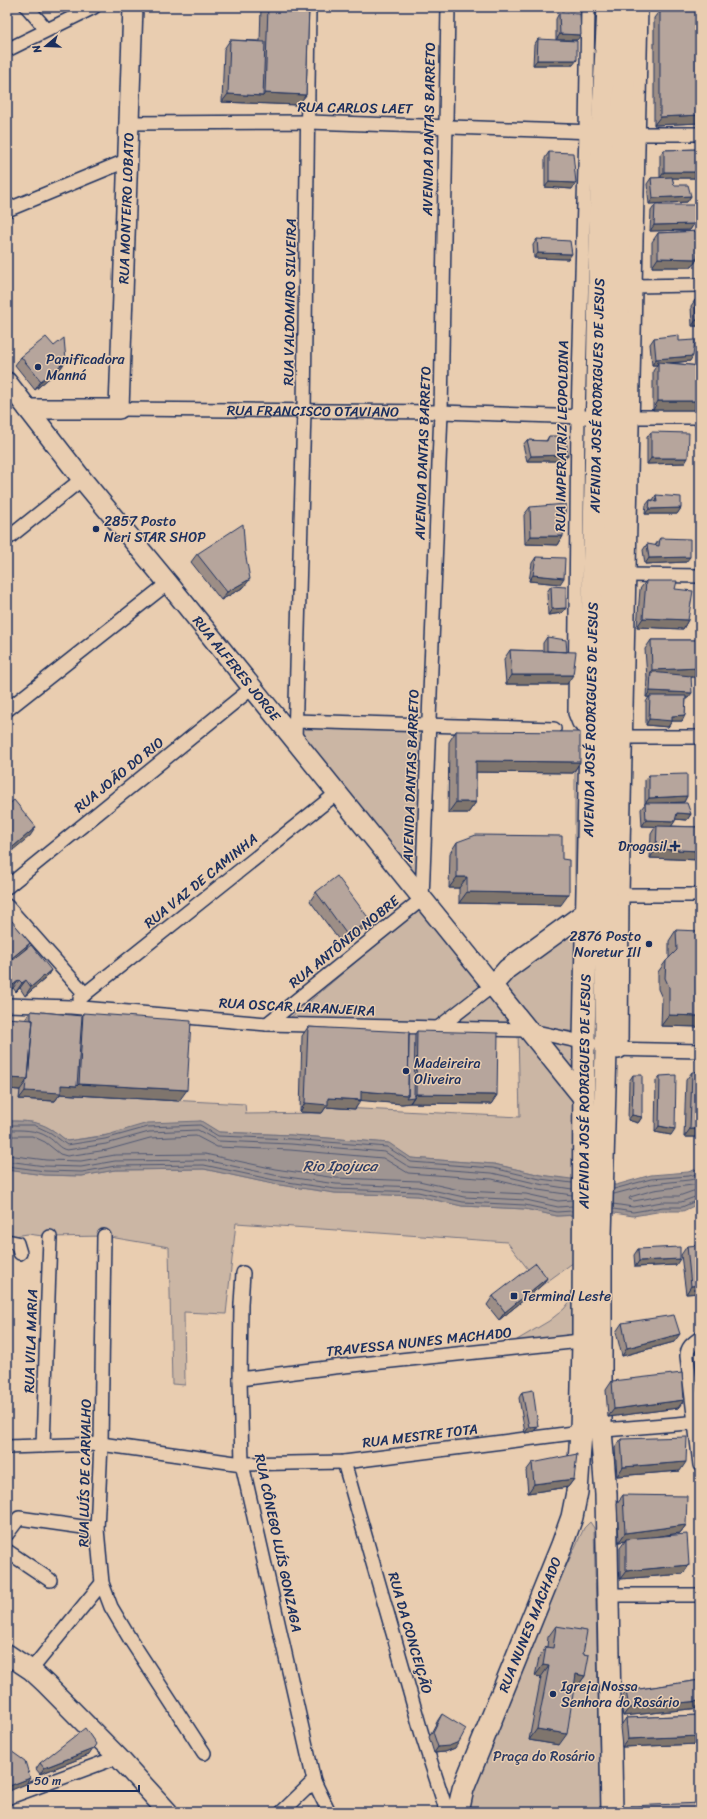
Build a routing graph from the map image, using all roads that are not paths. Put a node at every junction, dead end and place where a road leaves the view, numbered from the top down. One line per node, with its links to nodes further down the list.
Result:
1 (27, 7): 10 (street)
2 (94, 7): 10 (street)
3 (133, 7): 13 (street, RUA MONTEIRO LOBATO)
4 (309, 7): 12 (street, RUA VALDOMIRO SILVEIRA)
5 (448, 7): 14 (street, AVENIDA DANTAS BARRETO)
6 (588, 7): 15 (street, AVENIDA JOSÉ RODRIGUES DE JESUS)
7 (608, 7): 15 (main road, AVENIDA JOSÉ RODRIGUES DE JESUS)
8 (628, 7): 15 (main road, AVENIDA JOSÉ RODRIGUES DE JESUS)
9 (638, 7): 15 (street, AVENIDA JOSÉ RODRIGUES DE JESUS)
10 (46, 29): 11 (street)
11 (7, 50)
12 (309, 122): 13 (street, RUA CARLOS LAET); 14 (street, RUA CARLOS LAET); 24 (street, RUA VALDOMIRO SILVEIRA)
13 (129, 123): 17 (street, RUA MONTEIRO LOBATO)
14 (445, 126): 15 (street, RUA CARLOS LAET); 25 (street, AVENIDA DANTAS BARRETO)
15 (612, 133): 16 (street, RUA CARLOS LAET); 20 (street, AVENIDA JOSÉ RODRIGUES DE JESUS); 26 (main road, AVENIDA JOSÉ RODRIGUES DE JESUS); 46 (main road, AVENIDA JOSÉ RODRIGUES DE JESUS)
16 (700, 134)
17 (128, 160): 18 (street); 23 (street, RUA MONTEIRO LOBATO)
18 (7, 210)
19 (700, 285): 20 (street)
20 (633, 286): 27 (street, AVENIDA JOSÉ RODRIGUES DE JESUS)
21 (7, 382): 22 (street, RUA ALFERES JORGE)
22 (28, 409): 23 (street, RUA FRANCISCO OTAVIANO); 29 (street, RUA ALFERES JORGE)
23 (119, 409): 24 (street, RUA FRANCISCO OTAVIANO)
24 (304, 411): 25 (street, RUA FRANCISCO OTAVIANO); 36 (street, RUA VALDOMIRO SILVEIRA)
25 (441, 412): 26 (street, RUA FRANCISCO OTAVIANO); 37 (street, AVENIDA DANTAS BARRETO)
26 (587, 417): 48 (main road, AVENIDA JOSÉ RODRIGUES DE JESUS)
27 (630, 417): 28 (street); 31 (street, AVENIDA JOSÉ RODRIGUES DE JESUS)
28 (700, 417)
29 (82, 480): 30 (street); 33 (street, RUA ALFERES JORGE)
30 (7, 539)
31 (627, 575): 32 (street); 39 (street, AVENIDA JOSÉ RODRIGUES DE JESUS)
32 (700, 576)
33 (168, 583): 34 (street, RUA ALFERES JORGE); 35 (street)
34 (252, 688): 41 (street, RUA ALFERES JORGE); 43 (street, RUA JOÃO DO RIO)
35 (7, 710)
36 (295, 722): 37 (street); 41 (street, RUA VALDOMIRO SILVEIRA)
37 (430, 725): 38 (street); 45 (street, AVENIDA DANTAS BARRETO)
38 (554, 729)
39 (624, 737): 40 (street); 46 (street, AVENIDA JOSÉ RODRIGUES DE JESUS)
40 (700, 737)
41 (295, 740): 42 (street, RUA ALFERES JORGE)
42 (337, 793): 45 (street, RUA ALFERES JORGE); 52 (street, RUA VAZ DE CAMINHA)
43 (7, 887)
44 (700, 895): 46 (street)
45 (422, 899): 49 (street, RUA ALFERES JORGE); 55 (street, RUA ANTÔNIO NOBRE)
46 (613, 899): 48 (street); 59 (main road, AVENIDA JOSÉ RODRIGUES DE JESUS)
47 (7, 906): 52 (street)
48 (587, 911): 50 (street); 58 (main road, AVENIDA JOSÉ RODRIGUES DE JESUS)
49 (467, 955): 50 (street); 51 (street, RUA ALFERES JORGE)
50 (507, 969): 51 (street)
51 (492, 986): 56 (street); 57 (street, RUA ALFERES JORGE)
52 (85, 994): 54 (street, RUA VAZ DE CAMINHA)
53 (7, 1005): 54 (street, RUA OSCAR LARANJEIRA)
54 (71, 1007): 55 (street, RUA OSCAR LARANJEIRA)
55 (267, 1024): 56 (street, RUA OSCAR LARANJEIRA)
56 (438, 1028): 57 (street, RUA OSCAR LARANJEIRA)
57 (527, 1030): 58 (street, RUA OSCAR LARANJEIRA); 61 (street, RUA ALFERES JORGE)
58 (584, 1041): 59 (street, RUA OSCAR LARANJEIRA); 61 (main road, AVENIDA JOSÉ RODRIGUES DE JESUS)
59 (612, 1049): 60 (street, RUA OSCAR LARANJEIRA); 62 (main road, AVENIDA JOSÉ RODRIGUES DE JESUS)
60 (700, 1051)
61 (584, 1099): 62 (main road, AVENIDA JOSÉ RODRIGUES DE JESUS)
62 (594, 1133): 69 (main road, AVENIDA JOSÉ RODRIGUES DE JESUS)
63 (104, 1236): 73 (street, RUA LUÍS DE CARVALHO)
64 (50, 1237): 74 (street, RUA VILA MARIA)
65 (7, 1241): 66 (street)
66 (20, 1253)
67 (244, 1273): 70 (street, RUA CÔNEGO LUÍS GONZAGA)
68 (700, 1338): 71 (street)
69 (592, 1340): 70 (street, TRAVESSA NUNES MACHADO); 72 (main road, AVENIDA JOSÉ RODRIGUES DE JESUS)
70 (240, 1379): 77 (street, RUA CÔNEGO LUÍS GONZAGA)
71 (698, 1422): 72 (street, RUA MESTRE TOTA); 78 (street)
72 (591, 1431): 76 (street, RUA MESTRE TOTA); 84 (main road); 96 (main road, RUA NUNES MACHADO)
73 (101, 1444): 74 (street, RUA MESTRE TOTA); 77 (street, RUA MESTRE TOTA); 79 (street, RUA LUÍS DE CARVALHO)
74 (43, 1446): 75 (street, RUA MESTRE TOTA)
75 (7, 1447)
76 (344, 1462): 77 (street, RUA MESTRE TOTA); 95 (street, RUA DA CONCEIÇÃO)
77 (242, 1464): 90 (street, RUA CÔNEGO LUÍS GONZAGA)
78 (700, 1465)
79 (97, 1529): 80 (street); 83 (street, RUA LUÍS DE CARVALHO)
80 (7, 1534)
81 (7, 1551): 82 (street)
82 (50, 1580)
83 (102, 1583): 87 (street); 88 (street, RUA LUÍS DE CARVALHO)
84 (608, 1595): 85 (street); 97 (main road)
85 (700, 1595)
86 (7, 1654): 87 (street)
87 (31, 1670): 89 (street)
88 (204, 1753)
89 (118, 1757): 91 (street); 92 (street)
90 (314, 1781): 93 (street); 94 (street, RUA CÔNEGO LUÍS GONZAGA)
91 (7, 1798)
92 (168, 1812)
93 (282, 1812)
94 (329, 1812)
95 (447, 1812)
96 (458, 1812)
97 (612, 1812)

